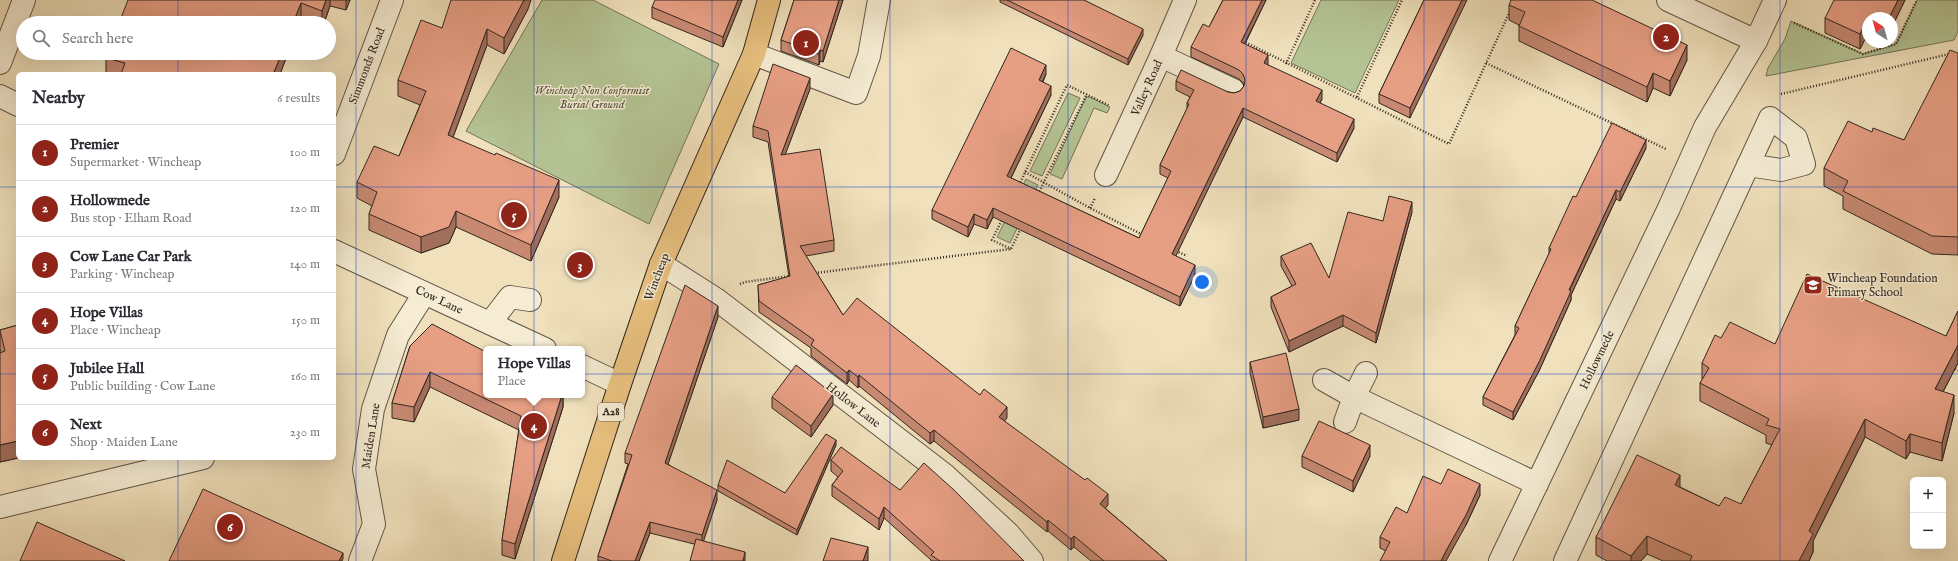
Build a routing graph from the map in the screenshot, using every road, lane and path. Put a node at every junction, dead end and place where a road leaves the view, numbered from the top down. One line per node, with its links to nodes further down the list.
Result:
1 (24, 0): 12 (street)
2 (392, 0): 29 (street, Simmonds Road)
3 (769, 0): 16 (highway, Wincheap / A28)
4 (879, 0): 16 (street)
5 (1185, 0): 18 (street, Valley Road)
6 (1315, 0): 21 (path)
7 (1402, 0): 25 (path)
8 (1668, 0): 15 (street)
9 (1917, 0): 10 (path)
10 (1772, 6): 15 (street, Hollowmede)
11 (1512, 7): 20 (path)
12 (18, 16)
13 (16, 21): 19 (street)
14 (1237, 38): 21 (path)
15 (1756, 41): 30 (street, Hollowmede)
16 (754, 54): 44 (highway, Wincheap / A28)
17 (1951, 54): 28 (path)
18 (1162, 56): 22 (street); 27 (street, Valley Road)
19 (0, 63)
20 (1486, 63): 25 (path); 30 (path)
21 (1286, 64): 25 (path)
22 (1233, 90)
23 (1087, 94): 27 (path); 32 (path); 34 (path)
24 (0, 96): 26 (street)
25 (1357, 97)
26 (16, 105)
27 (1134, 118): 33 (street, Valley Road)
28 (1770, 118): 31 (street); 31 (street)
29 (336, 149)
30 (1690, 160): 59 (street, Hollowmede)
31 (1748, 165): 65 (street)
32 (1025, 172): 34 (path); 35 (path)
33 (1106, 175)
34 (1044, 182): 36 (path); 39 (path)
35 (1018, 186)
36 (1037, 195)
37 (1005, 213): 40 (path)
38 (1024, 222): 40 (path)
39 (1145, 236)
40 (1011, 249): 45 (path)
41 (1173, 250): 43 (path)
42 (336, 252): 47 (street, Cow Lane)
43 (1187, 256)
44 (661, 264): 48 (street, Hollow Lane); 55 (highway, Wincheap / A28)
45 (808, 274)
46 (792, 276): 48 (path)
47 (424, 294): 50 (street, Cow Lane); 61 (street, Maiden Lane)
48 (716, 299): 63 (street, Hollow Lane)
49 (530, 300): 50 (street)
50 (490, 324): 51 (street, Cow Lane)
51 (538, 346)
52 (585, 367): 55 (street)
53 (1366, 373): 56 (street)
54 (1324, 380): 56 (street)
55 (620, 384): 62 (highway, Wincheap / A28)
56 (1354, 397): 57 (street); 59 (street)
57 (1345, 422)
58 (194, 460): 60 (street)
59 (1537, 484): 64 (street, Hollowmede)
60 (0, 507)
61 (360, 561)
62 (563, 561)
63 (1032, 561)
64 (1500, 561)
65 (1565, 561)

